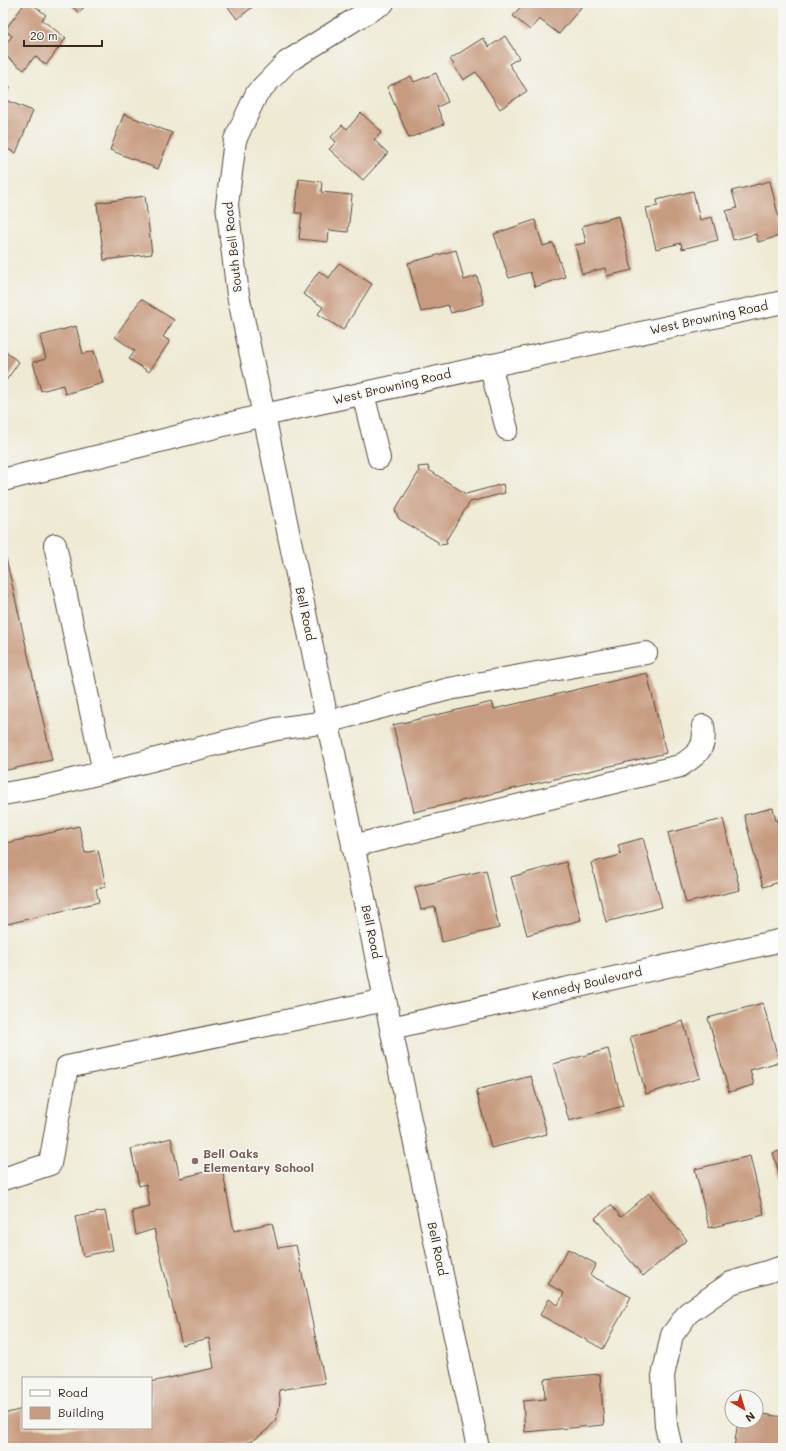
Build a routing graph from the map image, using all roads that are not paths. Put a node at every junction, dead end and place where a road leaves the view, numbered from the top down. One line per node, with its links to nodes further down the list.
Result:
1 (383, 3): 5 (street, South Bell Road)
2 (783, 302): 3 (street, West Browning Road)
3 (490, 365): 4 (street, West Browning Road); 6 (street)
4 (363, 394): 5 (street, West Browning Road); 7 (street)
5 (264, 415): 8 (street, West Browning Road); 11 (street, Bell Road)
6 (507, 429)
7 (379, 458)
8 (3, 480)
9 (55, 545): 13 (street)
10 (646, 652): 11 (street)
11 (327, 722): 13 (street); 15 (street, Bell Road)
12 (703, 726): 15 (street)
13 (104, 772): 14 (street)
14 (3, 794)
15 (353, 846): 17 (street, Bell Road)
16 (783, 940): 18 (street, Kennedy Boulevard)
17 (385, 1000): 18 (street, Bell Road); 19 (street)
18 (391, 1028): 21 (street, Bell Road)
19 (3, 1179)
20 (783, 1267): 22 (street)
21 (478, 1448)
22 (672, 1448)

